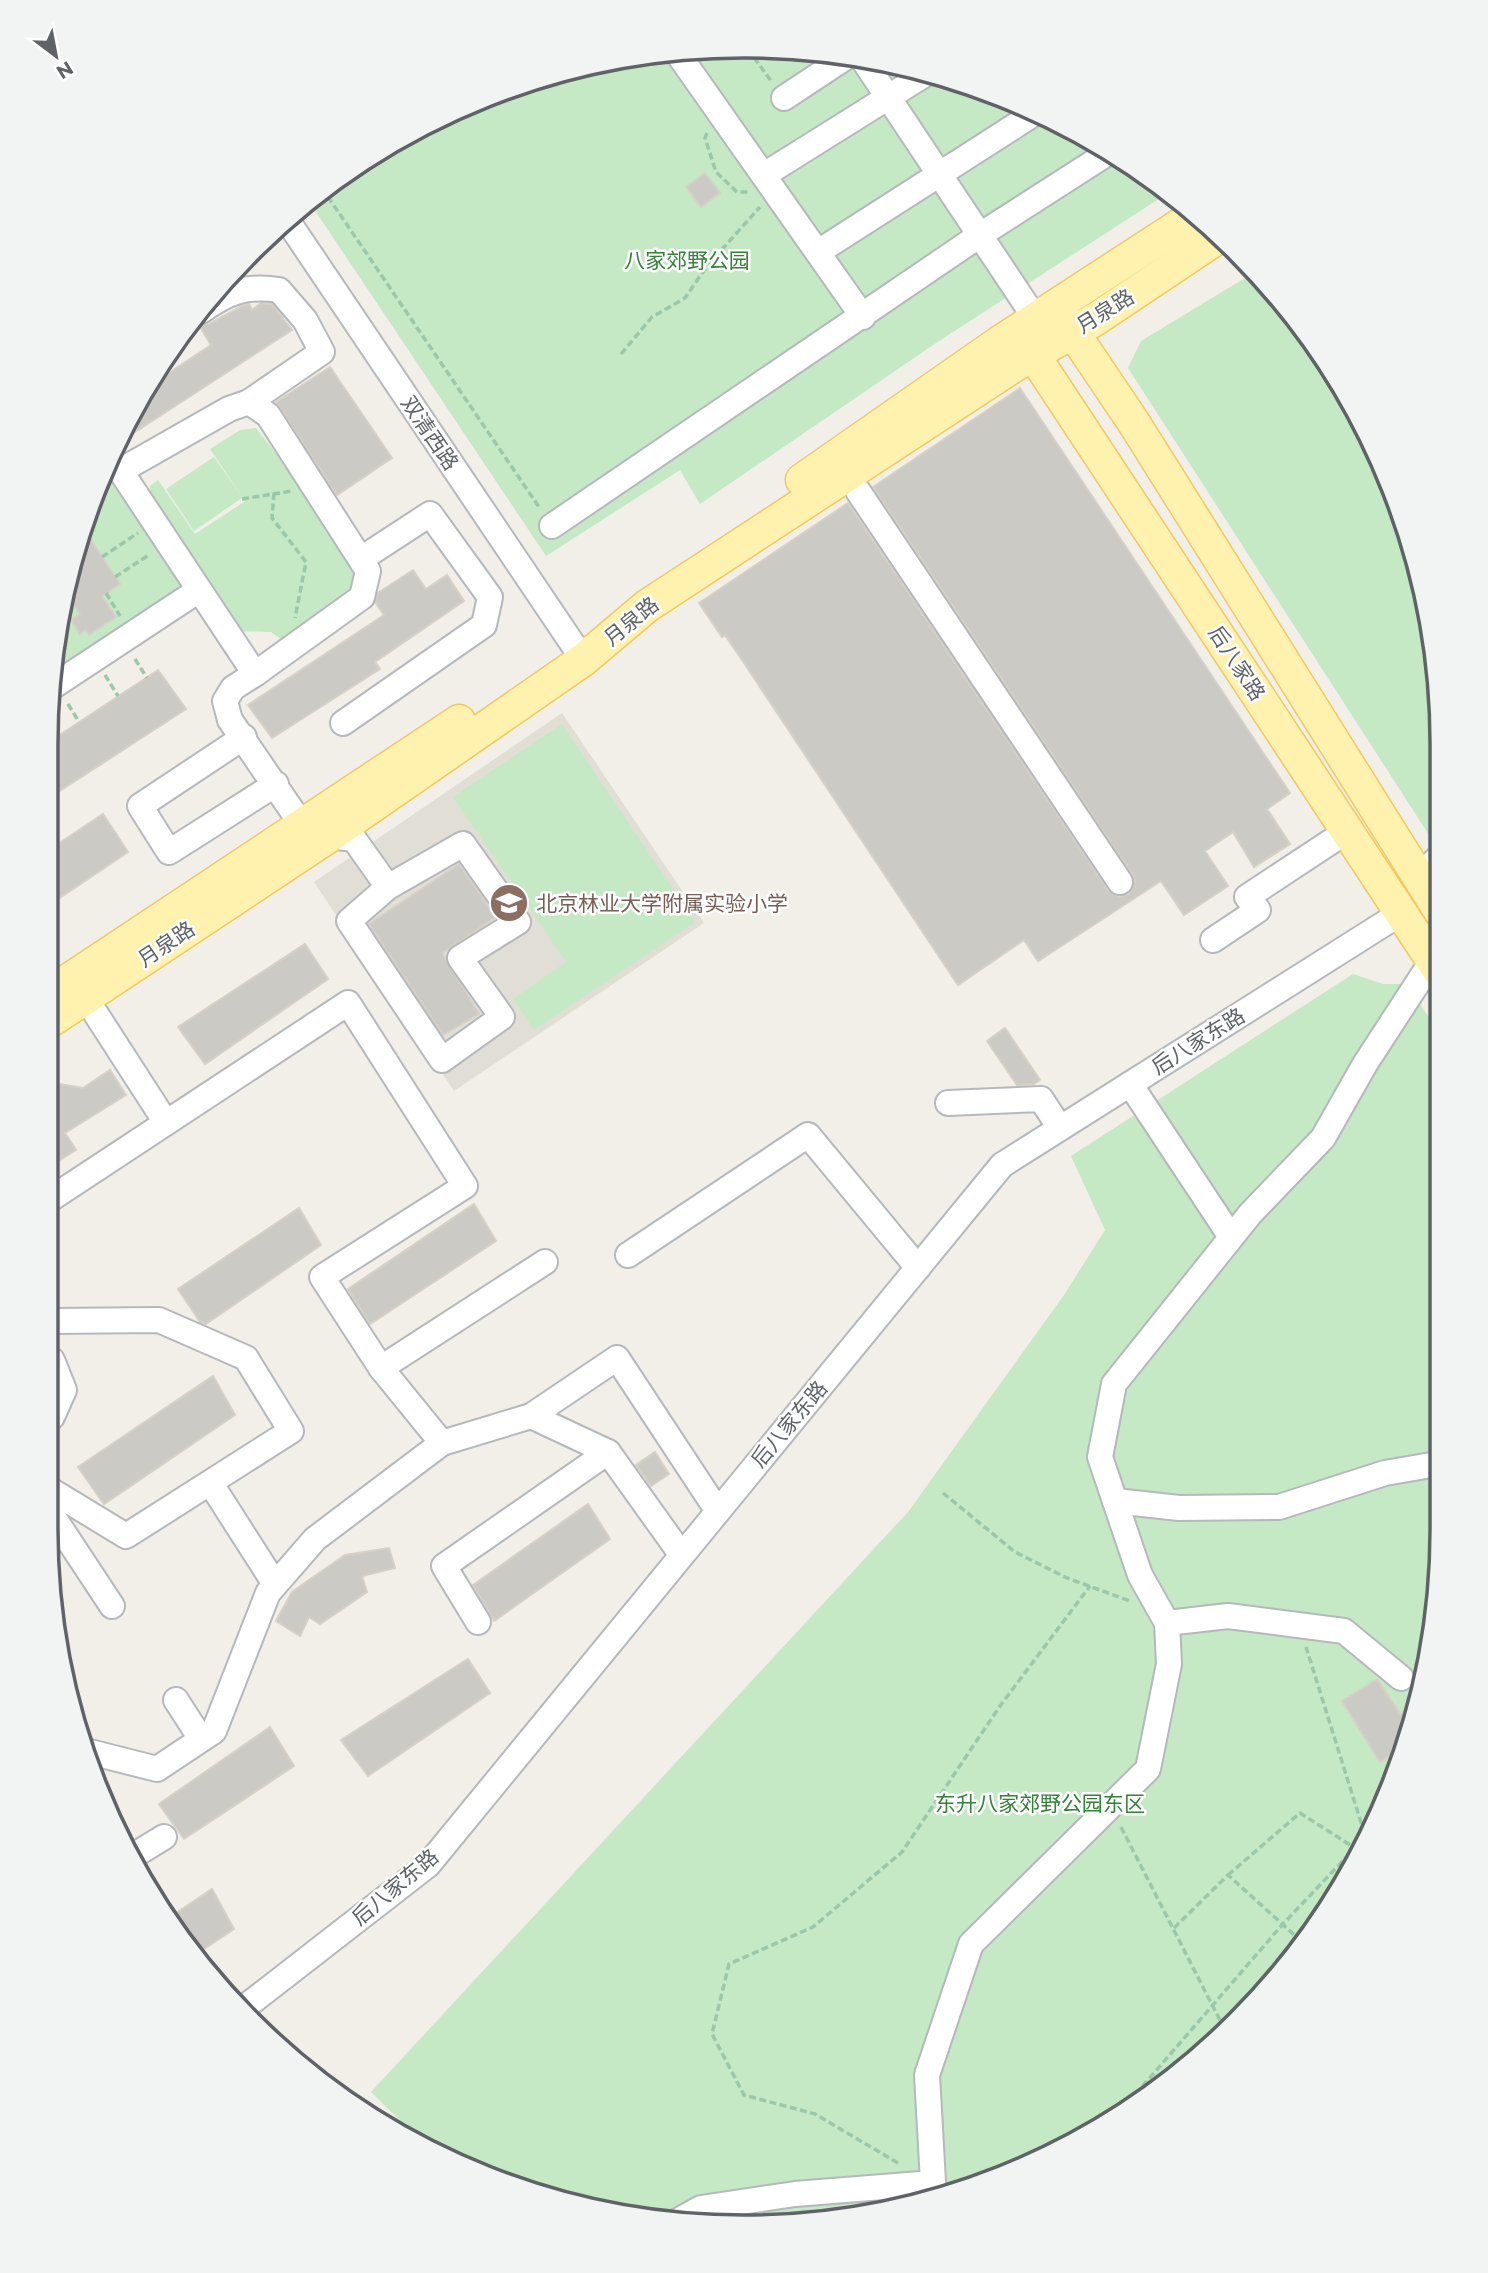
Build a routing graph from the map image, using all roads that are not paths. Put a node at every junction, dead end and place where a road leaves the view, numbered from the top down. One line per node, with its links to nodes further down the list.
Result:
1 (683, 61): 10 (street)
2 (835, 64): 5 (street)
3 (869, 70): 6 (street)
4 (916, 80): 6 (street)
5 (784, 98)
6 (887, 98): 9 (street); 10 (street)
7 (1026, 119): 9 (street)
8 (1100, 158): 13 (street)
9 (938, 174): 13 (street); 15 (street)
10 (770, 183): 15 (street)
11 (1188, 221): 18 (main road, 月泉路)
12 (292, 228): 26 (street, 双清西路)
13 (979, 235): 17 (street); 18 (street)
14 (1210, 241): 18 (main road, 月泉路)
15 (818, 251): 17 (street)
16 (224, 296): 19 (street)
17 (863, 317): 23 (street)
18 (1043, 328): 26 (main road, 月泉路); 32 (main road, 月泉路); 33 (main road, 后八家路); 34 (main road, 后八家路)
19 (249, 402): 20 (street); 24 (street)
20 (119, 461)
21 (117, 466): 25 (street)
22 (858, 491): 35 (street)
23 (552, 526)
24 (361, 559): 27 (street); 29 (street)
25 (199, 590): 27 (street); 28 (street)
26 (574, 646): 32 (main road, 月泉路)
27 (255, 674): 30 (street)
28 (61, 680)
29 (343, 723)
30 (244, 737): 31 (street); 31 (street)
31 (284, 786): 32 (street)
32 (316, 830): 36 (street); 41 (main road, 月泉路); 43 (main road, 月泉路)
33 (1347, 831): 37 (main road, 后八家路); 38 (street)
34 (1429, 867)
35 (1120, 882)
36 (388, 887): 36 (street)
37 (1401, 913): 39 (main road, 后八家路); 44 (street, 后八家东路)
38 (1213, 940)
39 (1430, 957)
40 (1430, 974): 49 (street)
41 (58, 987)
42 (96, 1014): 46 (street)
43 (58, 1015)
44 (1130, 1084): 47 (street, 后八家东路); 49 (street)
45 (948, 1103): 47 (street)
46 (165, 1121): 48 (street); 54 (street)
47 (1060, 1128): 52 (street, 后八家东路)
48 (58, 1193)
49 (1231, 1237): 63 (street)
50 (628, 1255): 52 (street)
51 (545, 1262): 54 (street)
52 (918, 1268): 64 (street, 后八家东路)
53 (58, 1321): 61 (street)
54 (381, 1368): 58 (street)
55 (58, 1376): 56 (street)
56 (58, 1402)
57 (531, 1416): 58 (street); 59 (street); 64 (street)
58 (442, 1443): 67 (street)
59 (608, 1452): 66 (street); 69 (street)
60 (1430, 1465): 63 (street)
61 (211, 1485): 62 (street); 67 (street)
62 (58, 1495)
63 (1115, 1501): 70 (street)
64 (717, 1510): 66 (street, 后八家东路)
65 (58, 1525): 68 (street)
66 (681, 1554): 77 (street, 后八家东路)
67 (275, 1584): 73 (street)
68 (112, 1606)
69 (478, 1622)
70 (1167, 1623): 71 (street); 78 (street)
71 (1401, 1678)
72 (176, 1700): 73 (street)
73 (201, 1739): 74 (street)
74 (95, 1753)
75 (164, 1837): 76 (street)
76 (140, 1853)
77 (249, 2004)
78 (934, 2188)
79 (925, 2191): 80 (street)
80 (692, 2213)

